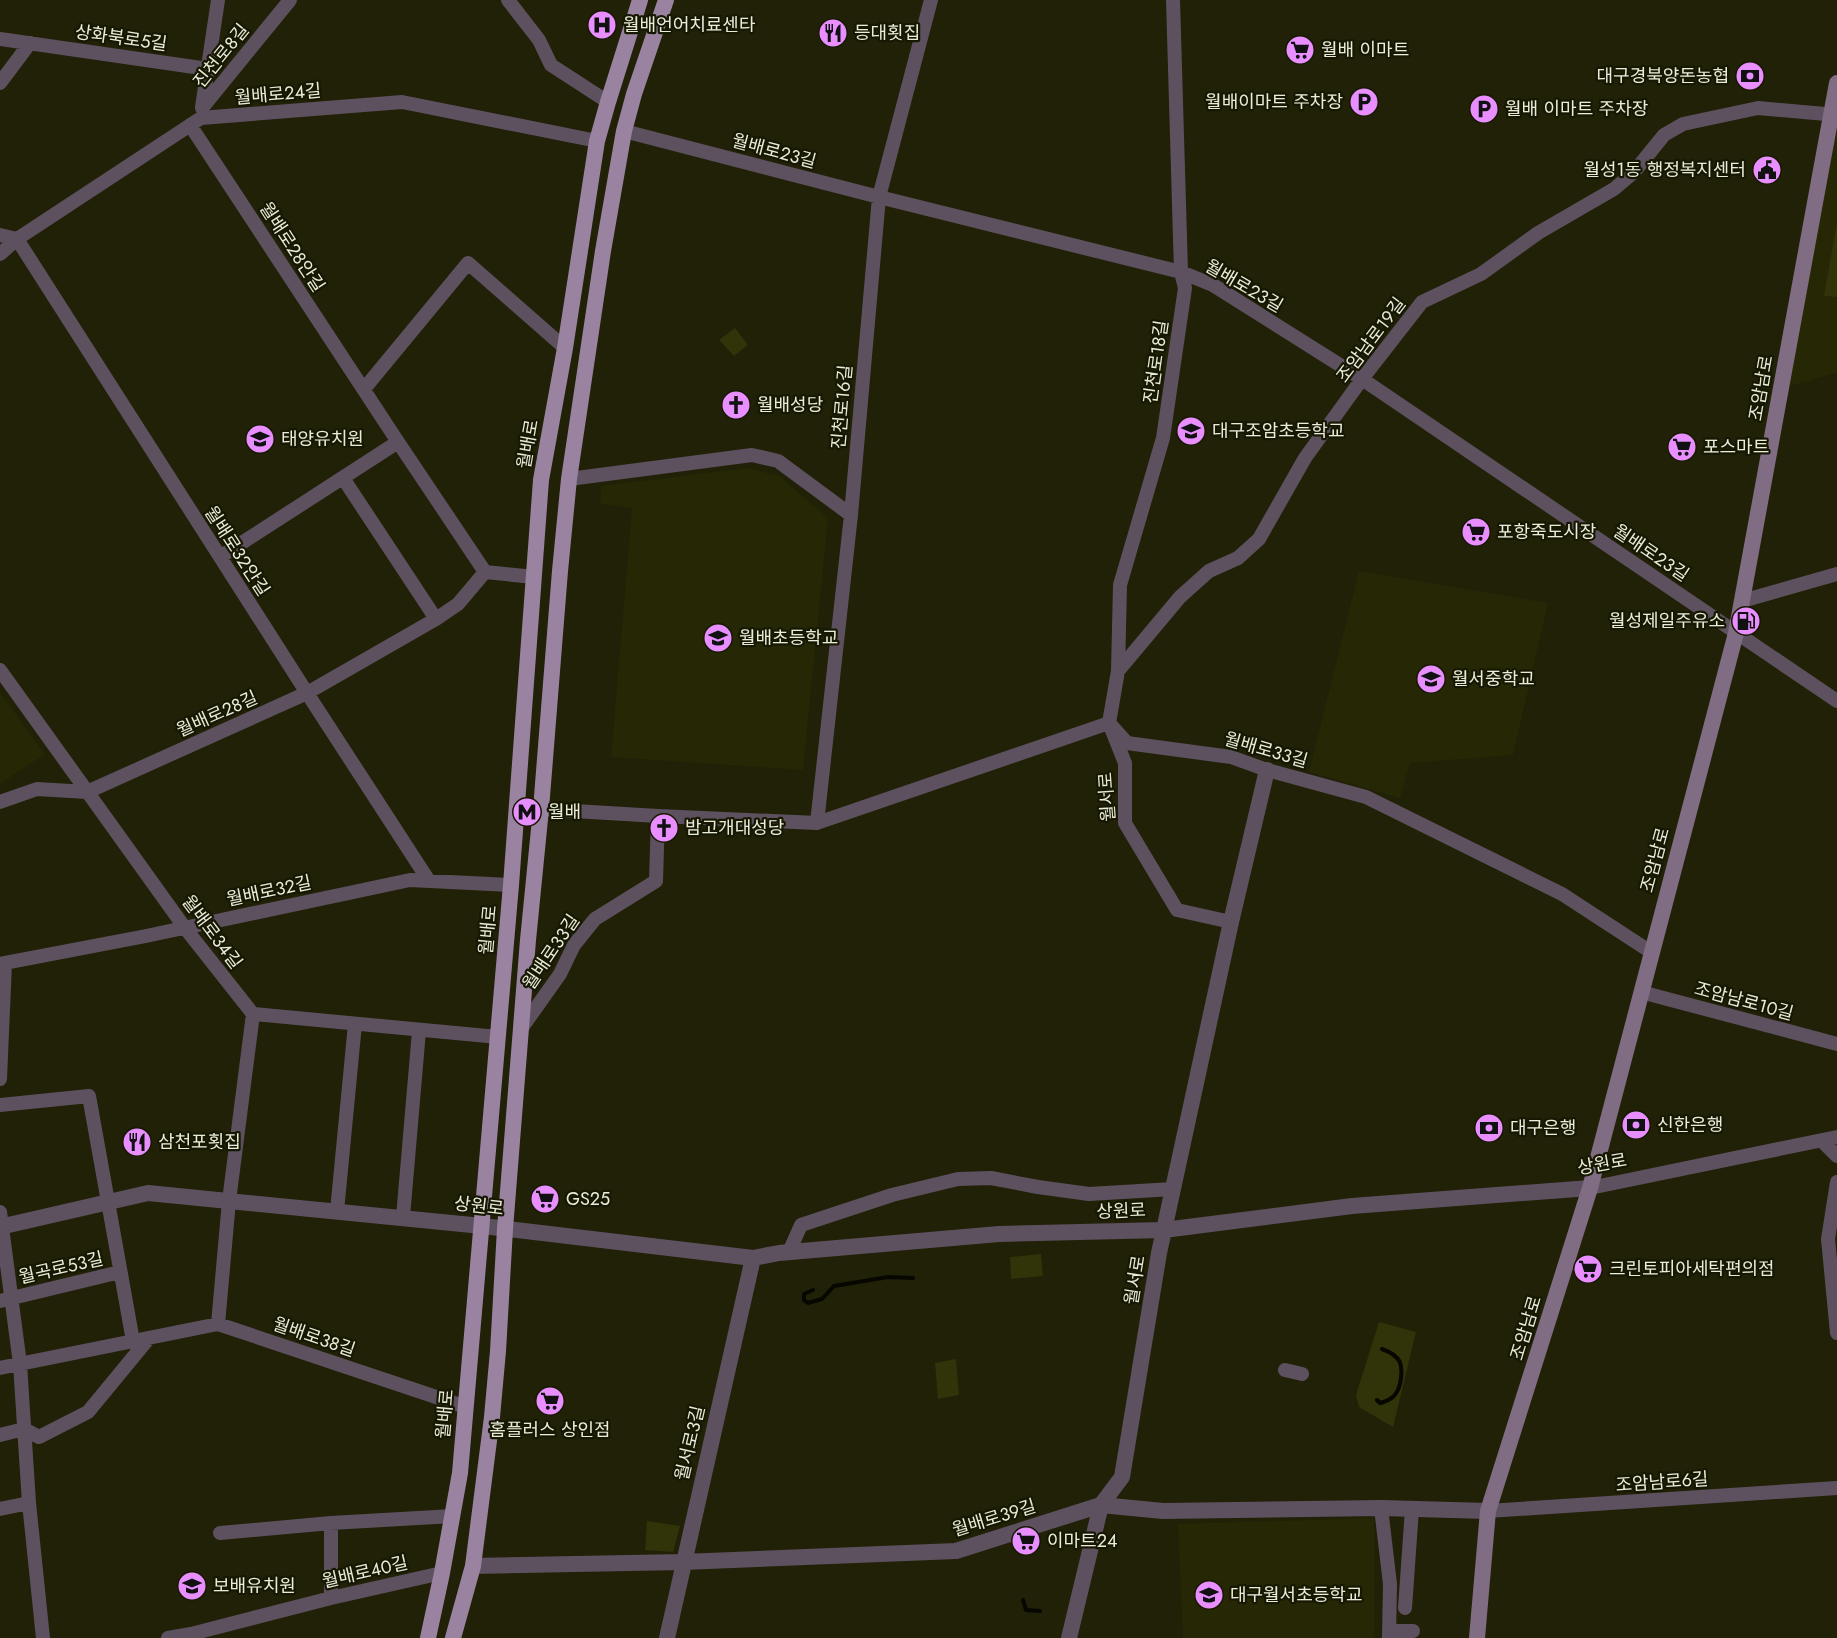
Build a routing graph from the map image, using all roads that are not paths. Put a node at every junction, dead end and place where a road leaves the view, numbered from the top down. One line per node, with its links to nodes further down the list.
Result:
1 (218, 0): 10 (street, 진천로8길)
2 (290, 0): 15 (street, 진천로8길)
3 (508, 0): 13 (street)
4 (640, 0): 13 (main road, 월배로)
5 (666, 0): 16 (main road)
6 (931, 0): 18 (street, 진천로16길)
7 (1173, 0): 22 (street, 진천로18길)
8 (0, 39): 9 (street, 상화북로5길)
9 (30, 43): 10 (street, 상화북로5길); 11 (street)
10 (208, 69): 15 (street, 진천로8길)
11 (0, 83)
12 (1837, 83): 14 (main road, 조암남로)
13 (608, 102): 17 (main road, 월배로)
14 (1834, 114): 24 (street, 조암남로19길); 34 (main road, 조암남로)
15 (198, 117): 17 (street, 월배로24길); 20 (street, 월배로24길); 25 (street, 월배로28안길)
16 (624, 130): 18 (street, 월배로23길); 28 (main road)
17 (597, 141): 23 (main road, 월배로)
18 (879, 197): 22 (street, 월배로23길); 29 (street, 진천로16길)
19 (0, 235): 20 (street)
20 (17, 239): 21 (street, 월배로24길); 30 (street, 월배로32안길)
21 (0, 254)
22 (1181, 272): 24 (street, 월배로23길); 38 (street, 진천로18길)
23 (565, 348): 25 (street); 33 (main road, 월배로)
24 (1362, 379): 36 (street, 월배로23길); 38 (street, 조암남로19길)
25 (364, 389): 26 (street, 월배로28안길)
26 (398, 442): 27 (street); 31 (street, 월배로28안길)
27 (343, 478): 30 (street); 35 (street)
28 (569, 479): 29 (street); 45 (main road)
29 (851, 515): 47 (street, 진천로16길)
30 (220, 557): 39 (street, 월배로32안길)
31 (485, 572): 33 (street); 35 (street, 월배로28길)
32 (1837, 574): 34 (street)
33 (534, 577): 49 (main road, 월배로)
34 (1742, 601): 36 (main road, 조암남로)
35 (436, 619): 39 (street, 월배로28길)
36 (1736, 633): 40 (street, 월배로23길); 52 (main road, 조암남로)
37 (0, 670): 43 (street, 월배로34길)
38 (1118, 671): 41 (street, 진천로18길)
39 (307, 693): 43 (street, 월배로28길); 48 (street, 월배로32안길)
40 (1837, 701)
41 (1109, 723): 42 (street, 월배로33길); 47 (street); 50 (street, 월서로)
42 (1267, 770): 50 (street, 월서로); 52 (street, 월배로33길)
43 (87, 792): 44 (street, 월배로28길); 51 (street, 월배로34길)
44 (0, 802)
45 (541, 809): 46 (street); 57 (main road)
46 (658, 816): 47 (street); 57 (street, 월배로33길)
47 (818, 823)
48 (429, 881): 49 (street, 월배로32길); 51 (street, 월배로32길)
49 (511, 885): 59 (main road, 월배로)
50 (1231, 922): 68 (street, 월서로)
51 (184, 928): 53 (street, 월배로32길); 55 (street, 월배로34길)
52 (1651, 952): 54 (main road, 조암남로)
53 (3, 964): 61 (street)
54 (1641, 992): 60 (street, 조암남로10길); 67 (main road, 조암남로)
55 (253, 1014): 56 (street); 69 (street)
56 (355, 1024): 58 (street); 71 (street)
57 (521, 1029): 75 (main road)
58 (419, 1031): 59 (street); 72 (street)
59 (498, 1037): 74 (main road, 월배로)
60 (1837, 1044)
61 (0, 1079)
62 (0, 1105): 70 (street)
63 (1837, 1137): 64 (street, 상원로)
64 (1822, 1141): 65 (street); 67 (street, 상원로)
65 (1837, 1156)
66 (1837, 1182): 82 (street)
67 (1590, 1188): 76 (street, 상원로); 98 (main road, 조암남로)
68 (1173, 1189): 76 (street, 월서로); 77 (street)
69 (229, 1201): 70 (street, 상원로); 71 (street, 상원로); 81 (street)
70 (108, 1202): 73 (street, 상원로); 79 (street)
71 (337, 1211): 72 (street, 상원로)
72 (403, 1218): 74 (street, 상원로)
73 (0, 1222): 80 (street, 월곡로53길)
74 (482, 1226): 75 (street, 상원로); 89 (main road, 월배로)
75 (505, 1229): 78 (street, 상원로); 103 (main road)
76 (1164, 1230): 77 (street, 상원로); 94 (street, 월서로)
77 (789, 1252): 78 (street, 상원로)
78 (753, 1257): 102 (street, 월서로3길)
79 (120, 1272): 80 (street, 월곡로53길); 84 (street)
80 (5, 1300): 85 (street, 월곡로53길)
81 (218, 1324): 83 (street, 월배로38길); 89 (street, 월배로38길)
82 (1837, 1333)
83 (149, 1338): 84 (street, 월배로38길); 90 (street)
84 (133, 1341): 85 (street, 월배로38길)
85 (20, 1364): 86 (street); 90 (street, 월곡로53길)
86 (0, 1368)
87 (1285, 1370): 88 (street)
88 (1302, 1374)
89 (466, 1407): 99 (main road, 월배로)
90 (24, 1429): 91 (street); 93 (street, 월곡로53길)
91 (0, 1435)
92 (1837, 1488): 98 (street, 조암남로6길)
93 (29, 1503): 96 (street); 110 (street, 월곡로53길)
94 (1101, 1505): 95 (street, 월배로39길); 102 (street, 월배로39길); 115 (street, 월서로)
95 (1381, 1508): 97 (street, 월배로39길); 108 (street)
96 (0, 1509)
97 (1412, 1509): 98 (street, 월배로39길); 106 (street)
98 (1488, 1511): 116 (main road, 조암남로)
99 (453, 1516): 100 (street); 104 (main road, 월배로)
100 (331, 1523): 101 (street); 105 (street)
101 (220, 1533)
102 (683, 1562): 103 (street, 월배로39길); 114 (street, 월서로3길)
103 (473, 1566): 113 (main road)
104 (442, 1573): 105 (street, 월배로40길); 112 (main road, 월배로)
105 (331, 1598): 109 (street, 월배로40길)
106 (1405, 1608)
107 (1413, 1631): 108 (street)
108 (1389, 1635)
109 (191, 1636): 111 (street, 월배로40길)
110 (43, 1638)
111 (168, 1638)
112 (428, 1638)
113 (453, 1638)
114 (667, 1638)
115 (1069, 1638)
116 (1477, 1638)

